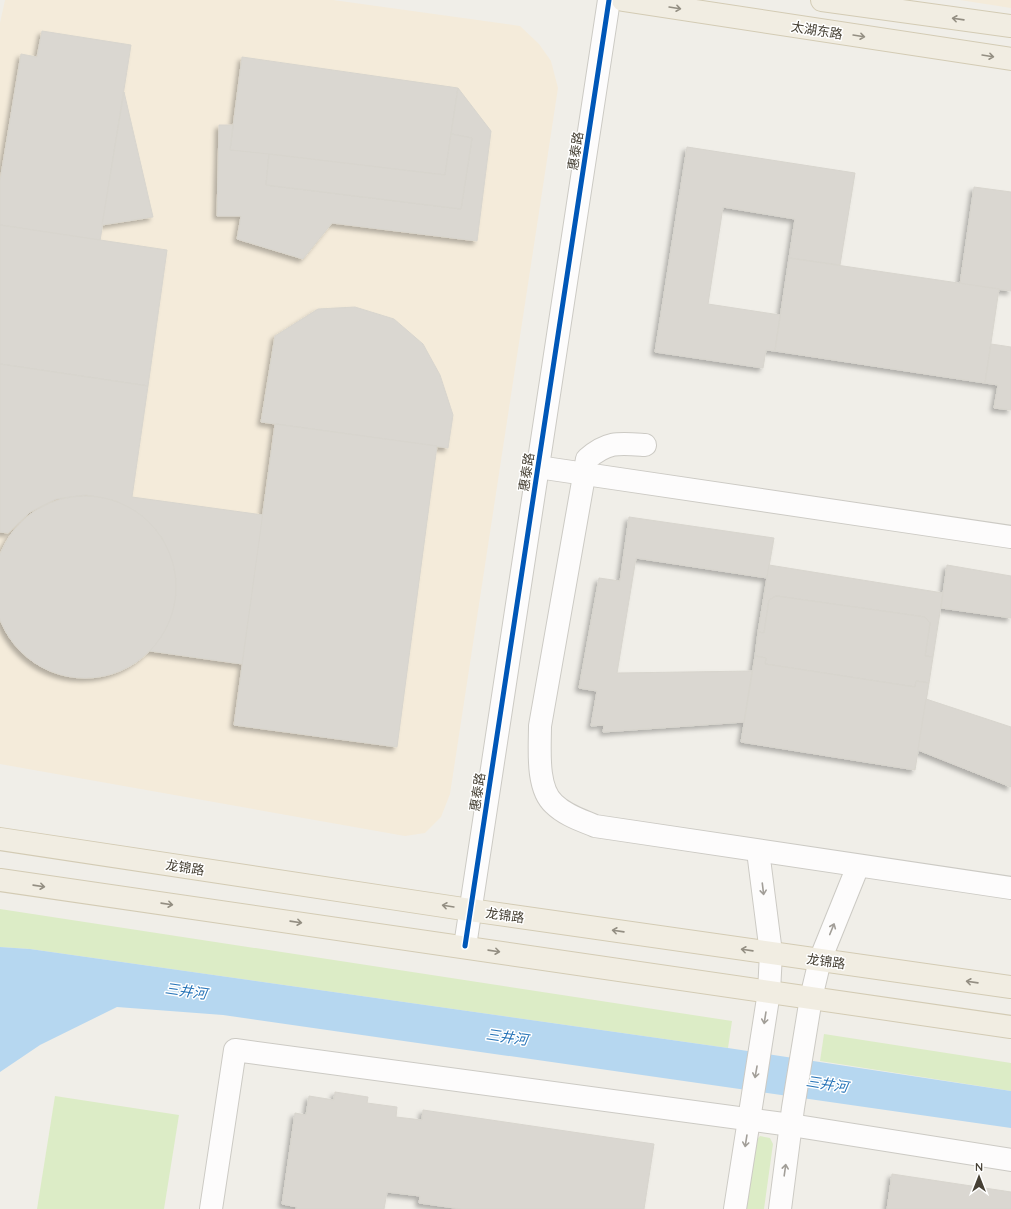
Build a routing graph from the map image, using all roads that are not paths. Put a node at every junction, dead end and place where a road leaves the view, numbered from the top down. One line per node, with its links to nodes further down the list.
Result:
1 (609, 0): 7 (street, 惠泰路)
2 (623, 0): 5 (main road, 太湖东路, one-way to 5)
3 (822, 0): 4 (main road, one-way to 3)
4 (1011, 26)
5 (1011, 60)
6 (645, 445): 8 (street)
7 (538, 467): 8 (street); 15 (street, 惠泰路)
8 (583, 474): 9 (street); 11 (street)
9 (1011, 537)
10 (0, 839): 15 (main road, 龙锦路, one-way to 10)
11 (758, 851): 12 (street); 17 (street, one-way to 17)
12 (858, 866): 14 (street); 18 (street, one-way to 12)
13 (0, 880): 16 (main road, one-way to 16)
14 (1011, 888)
15 (470, 910): 16 (street, 惠泰路); 17 (main road, 龙锦路, one-way to 15)
16 (465, 946): 20 (main road, one-way to 20)
17 (771, 953): 18 (main road, 龙锦路); 20 (street)
18 (820, 960): 19 (main road, 龙锦路, one-way to 18); 21 (street)
19 (1011, 987)
20 (769, 992): 21 (main road); 23 (street, one-way to 23)
21 (811, 998): 22 (main road); 24 (street)
22 (1011, 1027)
23 (750, 1111): 24 (street); 26 (street); 27 (street, one-way to 27)
24 (792, 1117): 25 (street); 28 (street, one-way to 24)
25 (1011, 1160)
26 (211, 1209)
27 (735, 1209)
28 (780, 1209)

